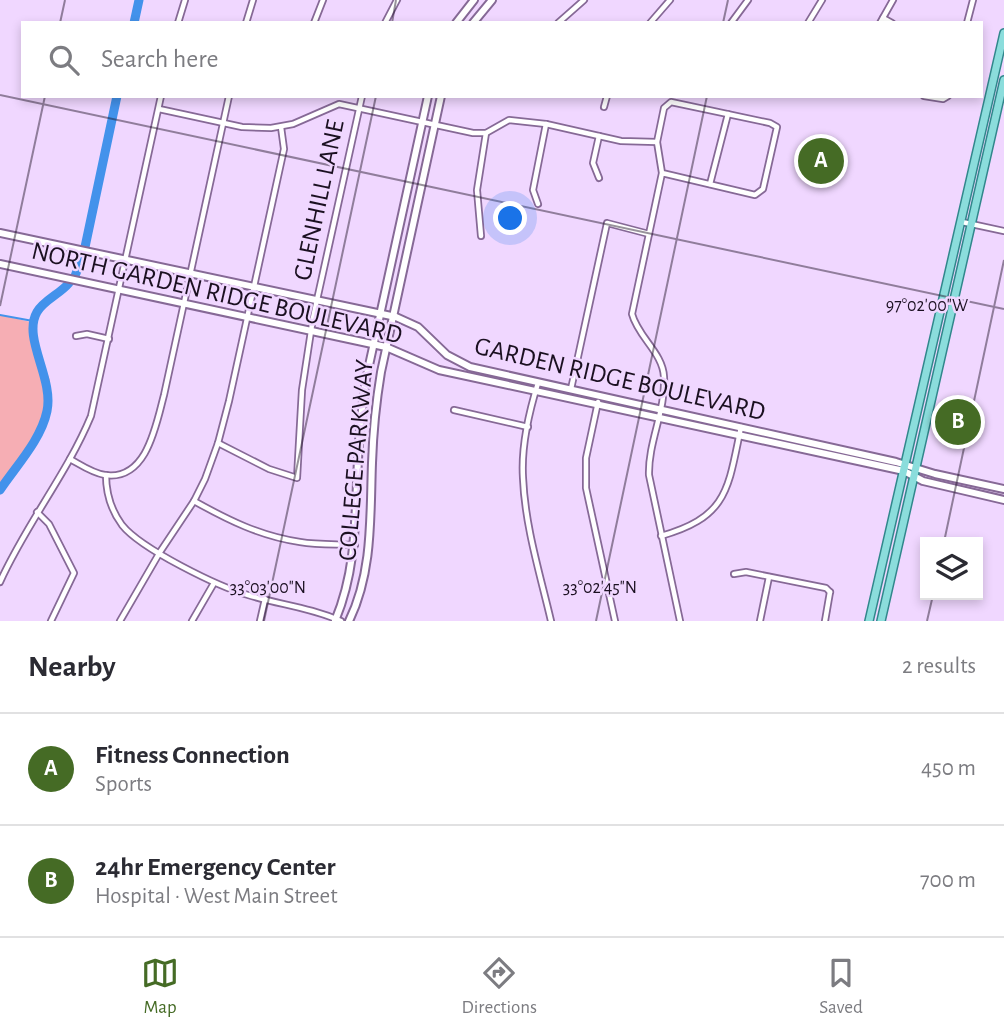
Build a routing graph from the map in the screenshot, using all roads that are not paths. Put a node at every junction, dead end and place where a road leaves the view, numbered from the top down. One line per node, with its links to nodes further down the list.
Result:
1 (185, 0): 14 (street)
2 (253, 0): 15 (street)
3 (323, 0): 16 (street)
4 (397, 0): 17 (street)
5 (474, 0): 18 (main road)
6 (492, 0): 19 (main road)
7 (584, 0): 20 (street)
8 (670, 0): 21 (street)
9 (748, 0): 22 (street)
10 (822, 0): 23 (street)
11 (893, 0): 13 (street)
12 (973, 0): 24 (street)
13 (882, 20)
14 (179, 21)
15 (247, 21)
16 (315, 21)
17 (385, 21)
18 (458, 21)
19 (475, 21)
20 (560, 21)
21 (652, 21)
22 (733, 21)
23 (809, 21)
24 (968, 21)
25 (1004, 33): 26 (main road)
26 (1003, 45): 41 (main road)
27 (1004, 80): 44 (main road)
28 (161, 98): 36 (street)
29 (228, 98): 38 (street)
30 (362, 98): 35 (street, GLENHILL LANE)
31 (428, 98): 39 (main road, COLLEGE PARKWAY)
32 (441, 98): 42 (main road, COLLEGE PARKWAY)
33 (606, 98): 34 (street)
34 (604, 107)
35 (359, 108): 39 (street); 43 (street); 63 (street, GLENHILL LANE)
36 (159, 109): 38 (street); 58 (street)
37 (728, 114): 47 (street); 50 (street); 50 (street)
38 (222, 123): 43 (street); 60 (street)
39 (422, 123): 42 (street); 65 (main road, COLLEGE PARKWAY)
40 (546, 124): 45 (street); 46 (street); 51 (street)
41 (984, 124): 44 (main road); 52 (main road)
42 (434, 125): 45 (street); 66 (main road, COLLEGE PARKWAY)
43 (281, 127): 61 (street)
44 (993, 127): 53 (main road)
45 (486, 133): 57 (street)
46 (599, 136): 47 (street); 49 (street)
47 (657, 142): 48 (street)
48 (662, 173): 50 (street); 56 (street)
49 (599, 178)
50 (710, 184)
51 (538, 204)
52 (962, 222): 53 (street); 72 (main road)
53 (972, 224): 54 (street); 73 (main road)
54 (1004, 231)
55 (0, 233): 58 (main road, GARDEN RIDGE BOULEVARD)
56 (649, 234): 76 (street); 81 (street)
57 (481, 236)
58 (126, 260): 60 (main road, GARDEN RIDGE BOULEVARD); 62 (street)
59 (0, 264): 62 (main road, NORTH GARDEN RIDGE BOULEVARD)
60 (190, 273): 61 (main road, GARDEN RIDGE BOULEVARD); 64 (street)
61 (255, 287): 63 (main road, GARDEN RIDGE BOULEVARD); 67 (street)
62 (119, 290): 64 (main road, NORTH GARDEN RIDGE BOULEVARD); 70 (street)
63 (317, 300): 65 (main road, GARDEN RIDGE BOULEVARD); 68 (street, GLENHILL LANE)
64 (183, 303): 67 (main road, NORTH GARDEN RIDGE BOULEVARD); 92 (street)
65 (381, 314): 66 (main road, GARDEN RIDGE BOULEVARD); 71 (main road, COLLEGE PARKWAY)
66 (392, 316): 74 (main road, COLLEGE PARKWAY); 75 (main road, GARDEN RIDGE BOULEVARD)
67 (247, 317): 68 (main road, NORTH GARDEN RIDGE BOULEVARD); 87 (street)
68 (311, 331): 71 (main road, NORTH GARDEN RIDGE BOULEVARD); 87 (street, GLENHILL LANE)
69 (76, 336): 70 (street)
70 (109, 339): 89 (street)
71 (373, 344): 74 (main road, NORTH GARDEN RIDGE BOULEVARD); 99 (main road, COLLEGE PARKWAY)
72 (933, 344): 73 (main road); 90 (main road)
73 (943, 346): 91 (main road)
74 (386, 347): 77 (main road, NORTH GARDEN RIDGE BOULEVARD); 104 (main road, COLLEGE PARKWAY)
75 (538, 383): 76 (main road, GARDEN RIDGE BOULEVARD); 77 (street)
76 (571, 390): 78 (main road, GARDEN RIDGE BOULEVARD)
77 (535, 391): 79 (main road, NORTH GARDEN RIDGE BOULEVARD); 83 (street)
78 (599, 396): 79 (street); 81 (main road, GARDEN RIDGE BOULEVARD)
79 (597, 405): 82 (main road, NORTH GARDEN RIDGE BOULEVARD); 119 (street)
80 (454, 410): 83 (street)
81 (660, 410): 82 (street); 84 (main road, GARDEN RIDGE BOULEVARD)
82 (658, 419): 85 (main road, NORTH GARDEN RIDGE BOULEVARD); 98 (street)
83 (528, 427): 118 (street)
84 (741, 427): 85 (street); 86 (main road, GARDEN RIDGE BOULEVARD)
85 (740, 436): 88 (main road, NORTH GARDEN RIDGE BOULEVARD); 98 (street)
86 (794, 439): 88 (main road); 90 (main road, GARDEN RIDGE BOULEVARD)
87 (218, 443): 96 (street)
88 (793, 447): 90 (main road, NORTH GARDEN RIDGE BOULEVARD)
89 (70, 459): 92 (street); 97 (street)
90 (905, 468): 91 (main road, GARDEN RIDGE BOULEVARD); 93 (main road, NORTH GARDEN RIDGE BOULEVARD); 101 (main road)
91 (916, 468): 93 (main road); 94 (main road, GARDEN RIDGE BOULEVARD)
92 (106, 475): 100 (street)
93 (914, 477): 95 (main road, NORTH GARDEN RIDGE BOULEVARD); 102 (main road)
94 (1004, 489)
95 (1004, 500)
96 (194, 501): 99 (street); 100 (street)
97 (37, 512): 107 (street); 113 (street)
98 (661, 536): 120 (street)
99 (355, 545): 103 (main road, COLLEGE PARKWAY)
100 (160, 552): 108 (street); 114 (street)
101 (883, 561): 102 (main road); 123 (main road)
102 (894, 563): 124 (main road)
103 (351, 565): 104 (main road); 112 (main road, COLLEGE PARKWAY)
104 (366, 567): 117 (main road, COLLEGE PARKWAY)
105 (734, 574): 106 (street)
106 (769, 577): 110 (street); 121 (street)
107 (0, 582)
108 (214, 583): 111 (street); 115 (street)
109 (834, 586): 110 (street)
110 (830, 592): 122 (street)
111 (265, 600): 112 (street); 116 (street)
112 (337, 620)
113 (51, 621)
114 (120, 621)
115 (192, 621)
116 (260, 621)
117 (349, 621)
118 (551, 621)
119 (615, 621)
120 (680, 621)
121 (760, 621)
122 (825, 621)
123 (869, 621)
124 (881, 621)

